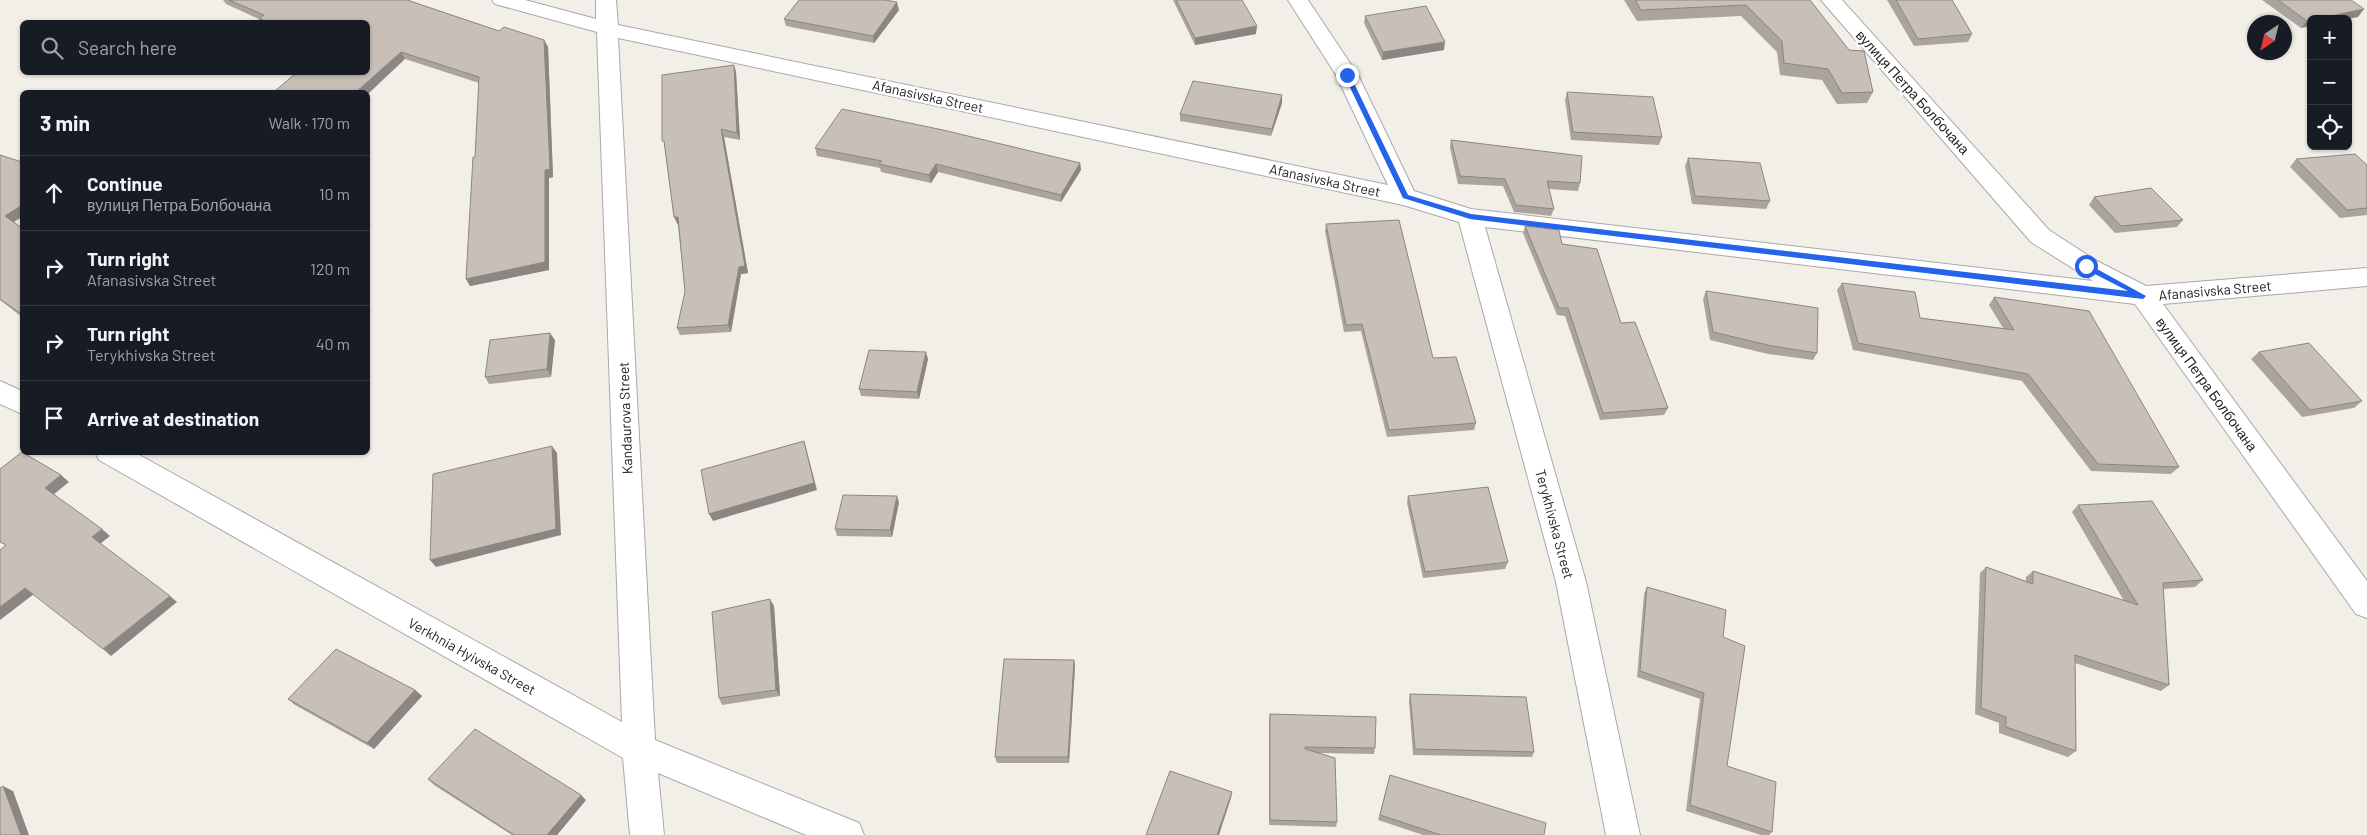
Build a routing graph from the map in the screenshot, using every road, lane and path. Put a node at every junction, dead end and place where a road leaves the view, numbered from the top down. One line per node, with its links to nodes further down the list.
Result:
1 (502, 0): 5 (street, Afanasivska Street)
2 (606, 0): 5 (street, Kandaurova Street)
3 (1298, 0): 6 (street)
4 (1831, 0): 9 (street, вулиця Петра Болбочана)
5 (608, 29): 6 (street, Afanasivska Street); 14 (street, Kandaurova Street)
6 (1405, 197): 7 (street, Afanasivska Street)
7 (1470, 217): 9 (street, Afanasivska Street); 17 (street, Terykhivska Street)
8 (2367, 277): 9 (street, Afanasivska Street)
9 (2143, 296): 13 (street, вулиця Петра Болбочана)
10 (0, 391): 11 (street)
11 (20, 403)
12 (114, 455): 14 (street, Verkhnia Hyivska Street)
13 (2367, 604)
14 (639, 749): 15 (street, Kandaurova Street); 16 (street, Verkhnia Hyivska Street)
15 (647, 835)
16 (847, 835)
17 (1623, 835)

